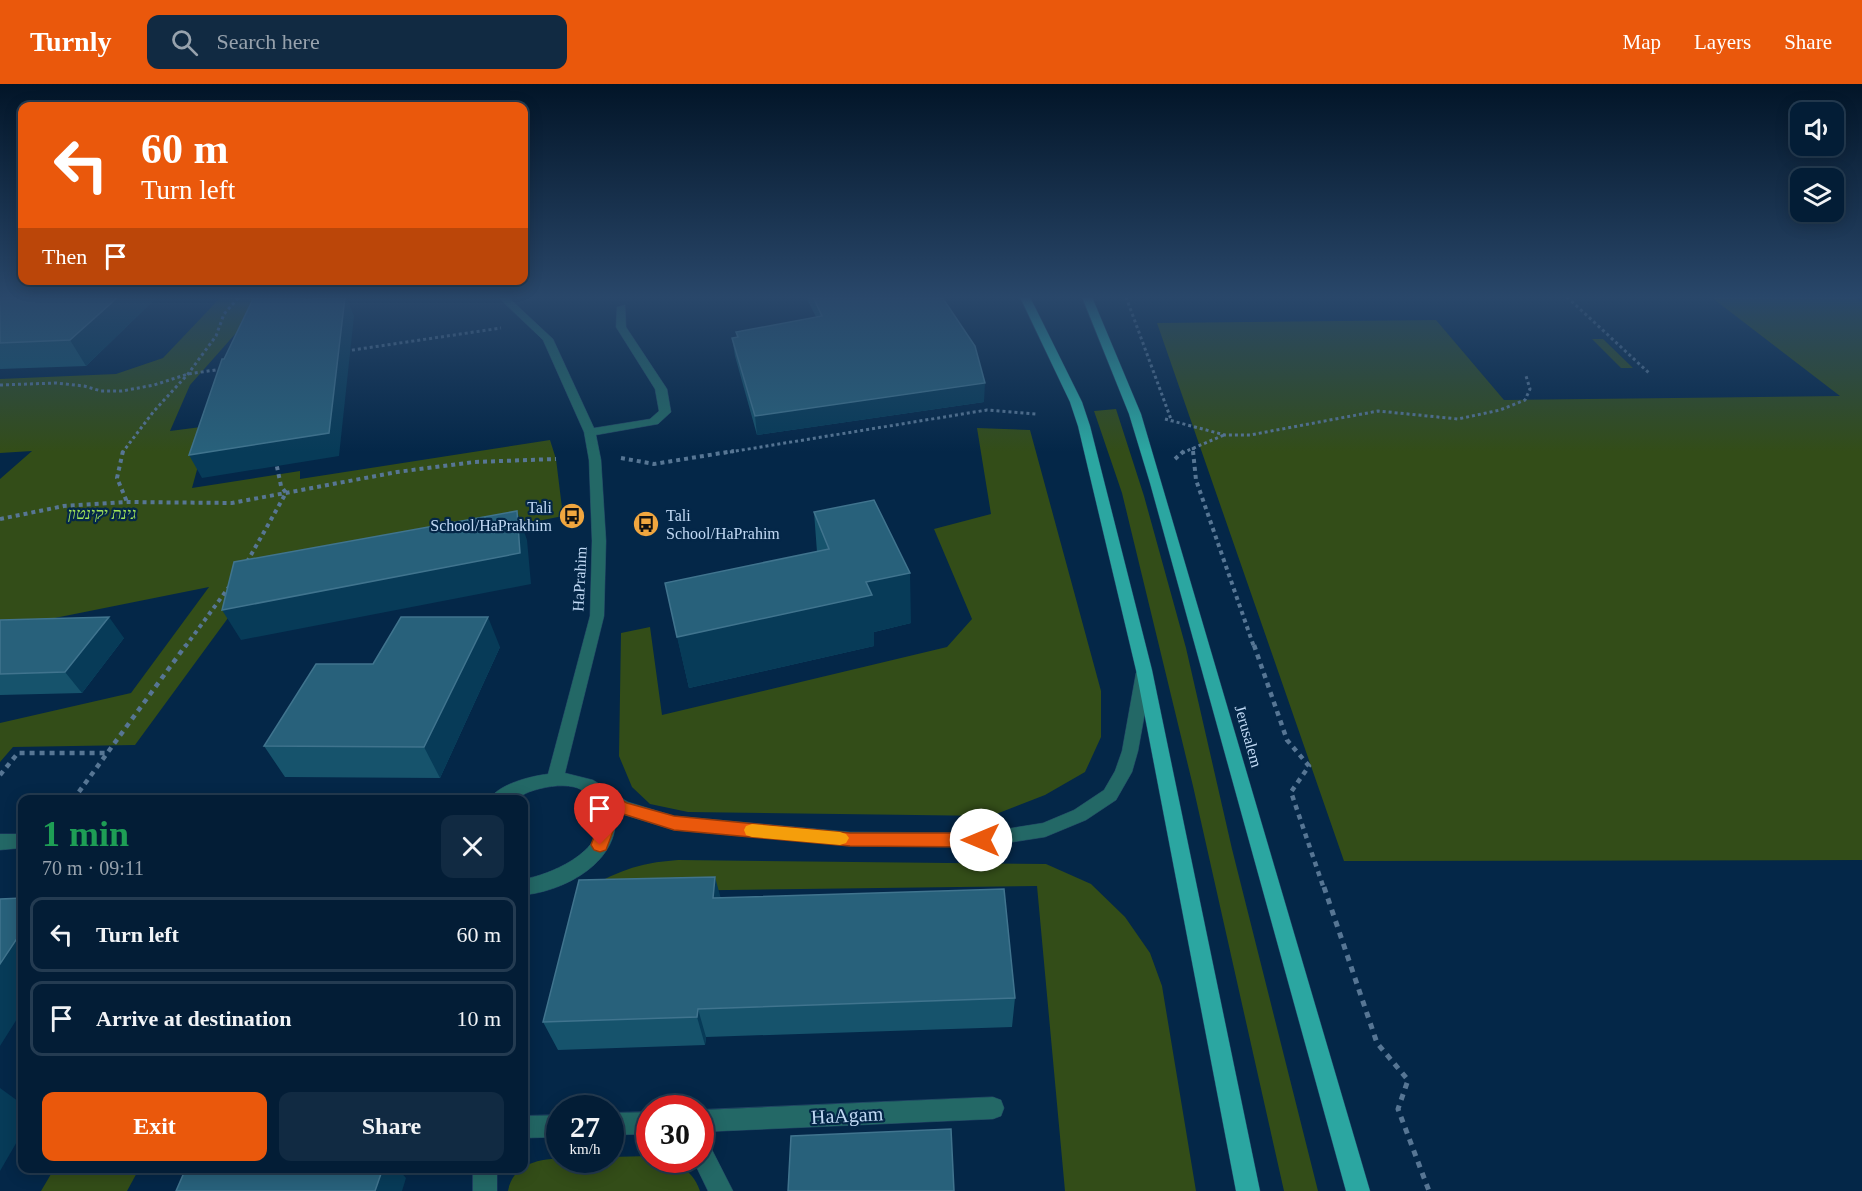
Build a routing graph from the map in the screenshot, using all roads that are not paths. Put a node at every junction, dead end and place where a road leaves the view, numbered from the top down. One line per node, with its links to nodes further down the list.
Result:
1 (552, 349): 5 (street, HaPrahim)
2 (635, 349): 5 (street)
3 (1050, 349): 6 (main road)
4 (1108, 349): 22 (main road, Jerusalem)
5 (591, 432): 7 (street, HaPrahim)
6 (1144, 670): 8 (street); 21 (main road)
7 (555, 779): 8 (street); 9 (street)
8 (598, 794): 12 (street)
9 (506, 795)
10 (18, 841): 11 (street)
11 (0, 842)
12 (528, 886)
13 (993, 1108): 14 (street, HaAgam)
14 (714, 1120)
15 (546, 1126): 16 (street)
16 (528, 1127)
17 (485, 1173): 19 (street)
18 (712, 1173): 20 (street)
19 (485, 1191)
20 (721, 1191)
21 (1248, 1191)
22 (1358, 1191)

